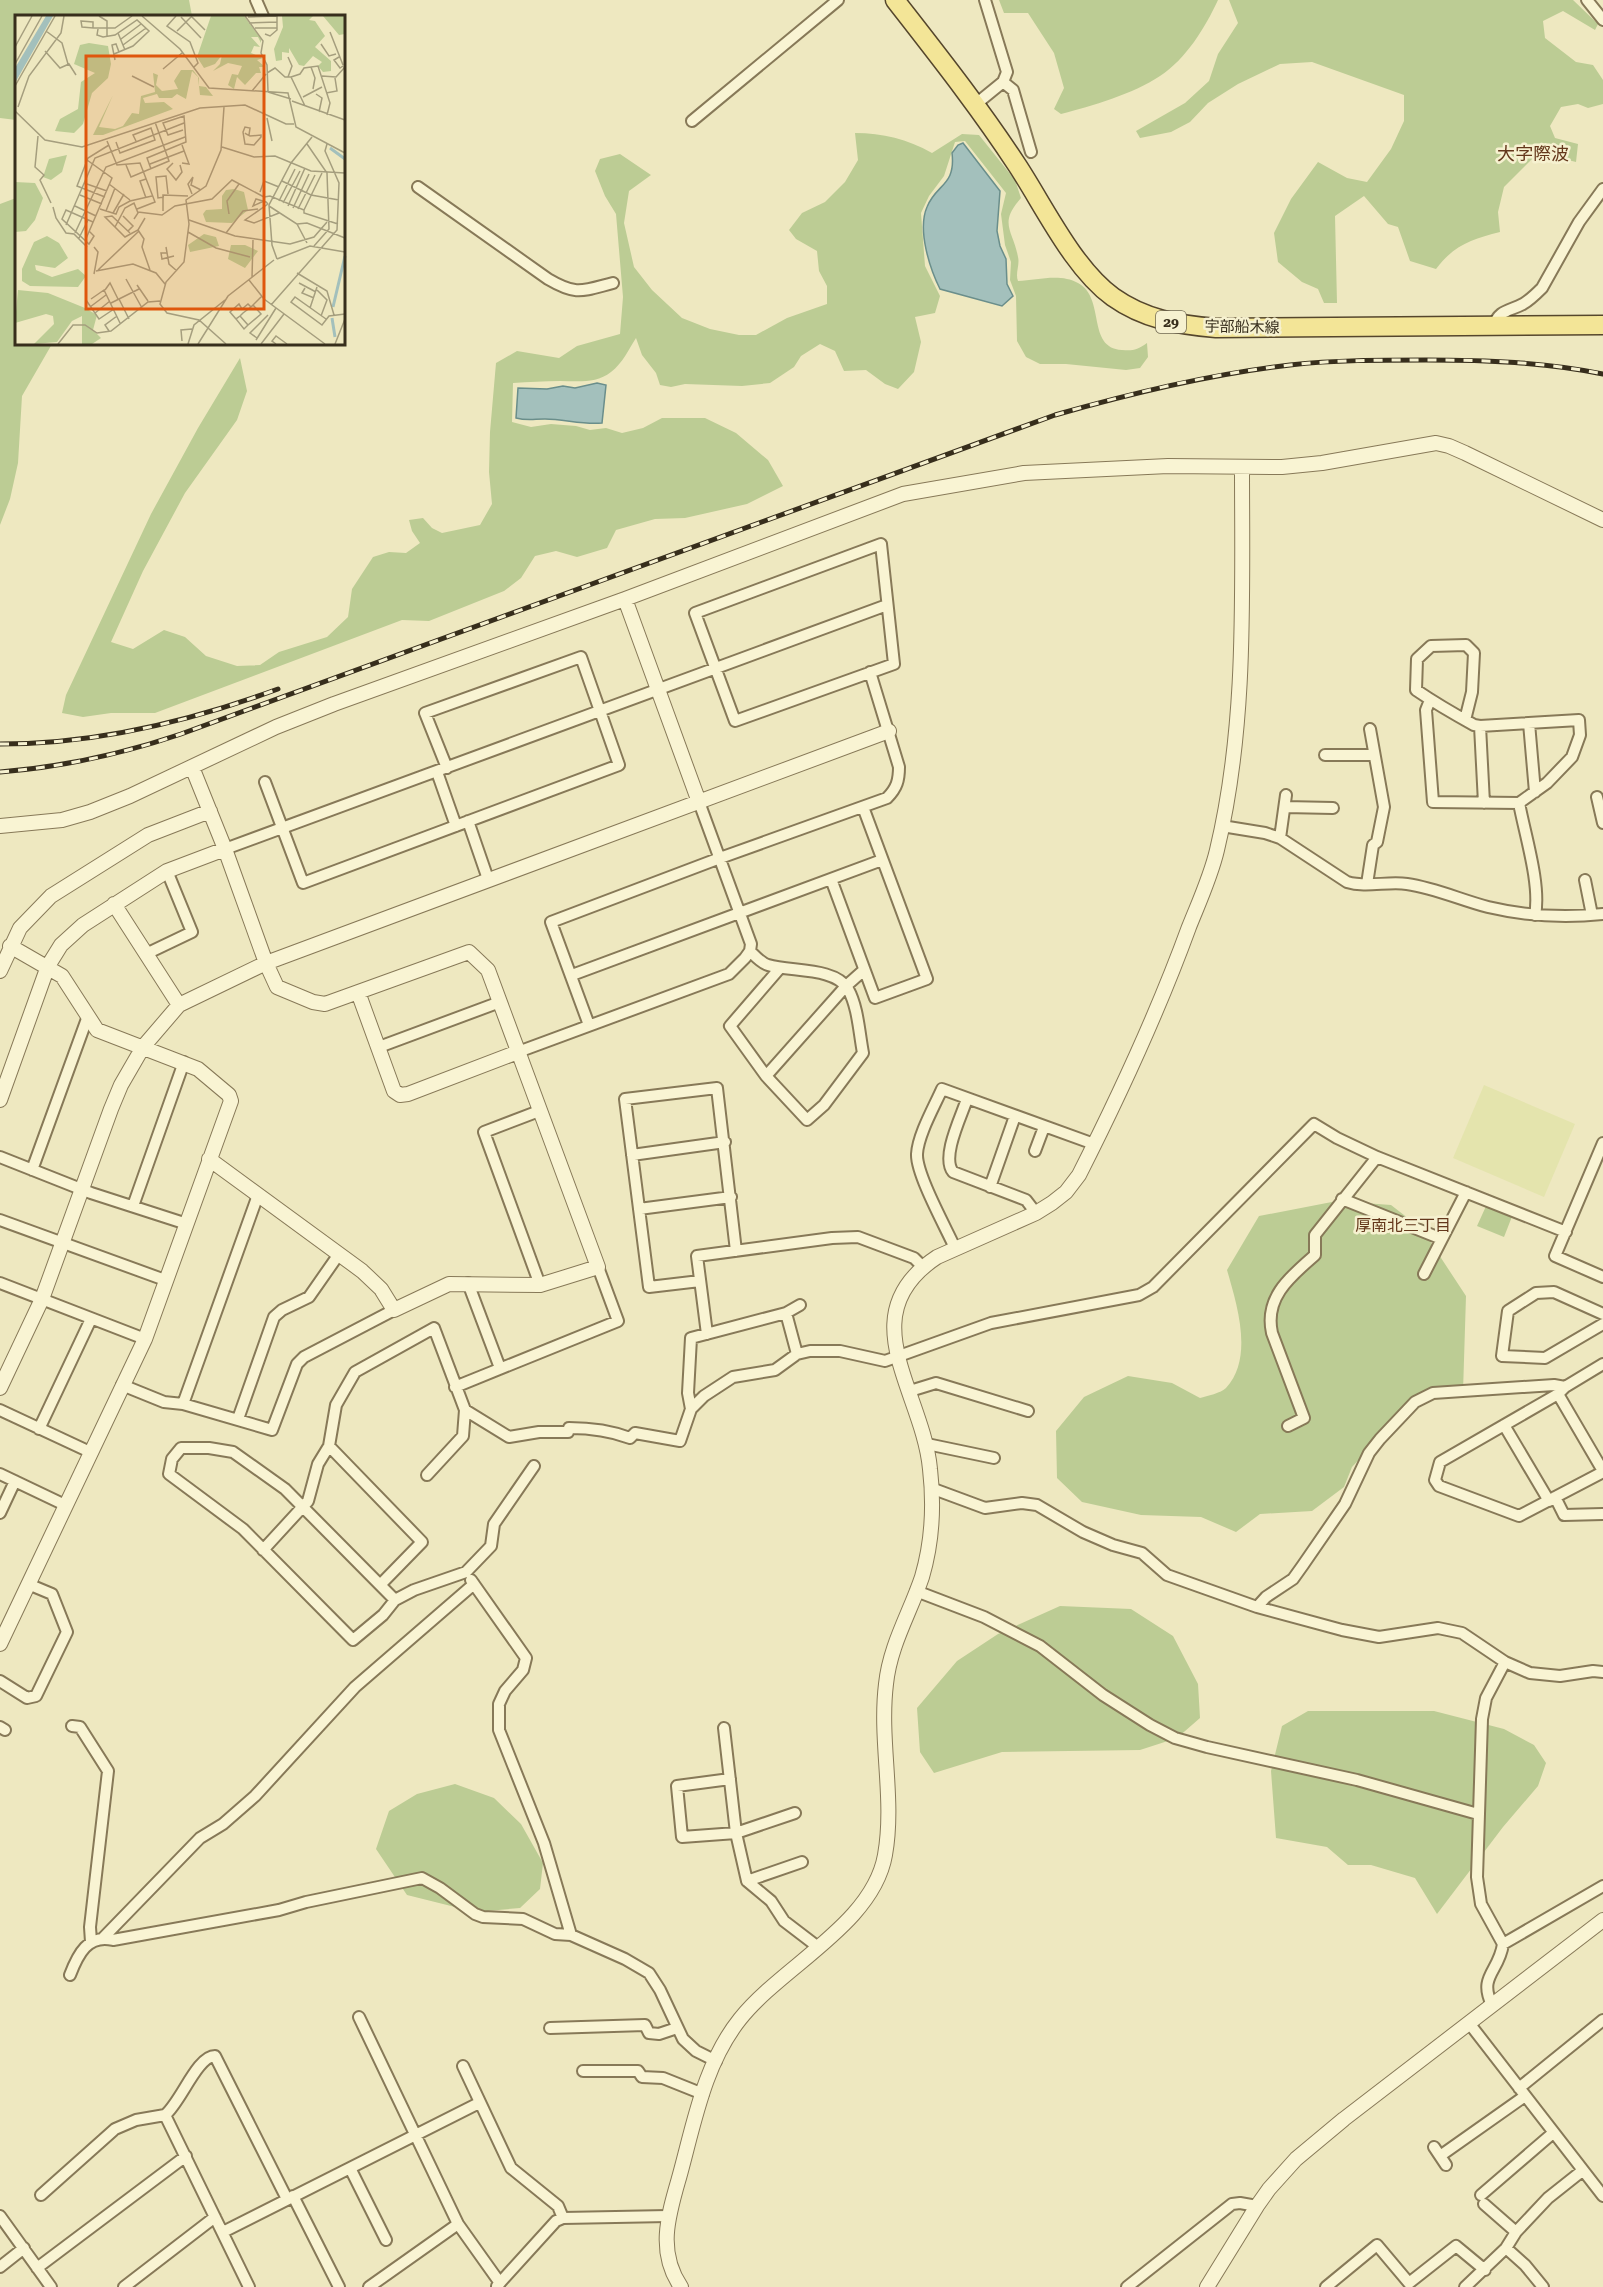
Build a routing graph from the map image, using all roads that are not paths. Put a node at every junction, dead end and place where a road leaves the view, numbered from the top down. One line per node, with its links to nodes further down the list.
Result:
1 (256, 0): 6 (street)
2 (838, 0): 10 (street)
3 (895, 0): 9 (main road, 宇部船木線 / 29)
4 (985, 0): 8 (street)
5 (1587, 0): 7 (street)
6 (263, 15)
7 (1603, 20)
8 (1004, 82): 9 (street); 11 (street)
9 (976, 104): 16 (main road, 宇部船木線 / 29)
10 (692, 121)
11 (1031, 152)
12 (418, 187): 14 (street)
13 (1603, 189): 16 (street)
14 (613, 283)
15 (1603, 325): 16 (main road, 宇部船木線 / 29)
16 (1494, 326)
17 (1242, 466): 18 (street); 19 (street); 50 (street)
18 (1603, 520)
19 (625, 600): 23 (street); 33 (street)
20 (887, 605): 21 (street); 21 (street); 22 (street)
21 (715, 667): 22 (street); 23 (street)
22 (870, 672): 30 (street)
23 (658, 690): 25 (street); 39 (street)
24 (1430, 700): 26 (street); 26 (street); 40 (street)
25 (601, 711): 34 (street); 34 (street); 46 (street)
26 (1465, 720): 28 (street)
27 (1529, 723): 28 (street); 36 (street); 36 (street)
28 (1480, 726): 40 (street)
29 (1370, 729): 32 (street)
30 (889, 731): 39 (street); 42 (street)
31 (1325, 754): 32 (street)
32 (1374, 755): 60 (street)
33 (192, 767): 45 (street); 48 (street)
34 (442, 770): 49 (street); 51 (street)
35 (265, 782): 51 (street)
36 (1535, 792): 41 (street)
37 (1286, 795): 43 (street)
38 (1597, 797): 47 (street)
39 (699, 802): 54 (street); 57 (street)
40 (1484, 803): 41 (street)
41 (1518, 803): 63 (street)
42 (862, 807): 54 (street); 55 (street)
43 (1285, 807): 44 (street); 52 (street)
44 (1334, 808)
45 (210, 811): 53 (street); 65 (street)
46 (468, 821): 49 (street); 57 (street)
47 (1603, 823)
48 (0, 826)
49 (456, 826): 51 (street)
50 (1222, 826): 52 (street); 92 (street)
51 (282, 829): 53 (street)
52 (1280, 838): 60 (street)
53 (225, 849): 56 (street); 68 (street)
54 (720, 858): 62 (street); 73 (street)
55 (882, 860): 58 (street); 71 (street)
56 (167, 871): 61 (street); 67 (street)
57 (488, 879): 68 (street)
58 (831, 879): 62 (street); 71 (street)
59 (1585, 880): 64 (street)
60 (1366, 884): 63 (street)
61 (114, 904): 67 (street); 69 (street)
62 (740, 913): 66 (street); 73 (street)
63 (1535, 915): 64 (street)
64 (1598, 915)
65 (10, 946): 69 (street); 72 (street)
66 (750, 951): 70 (street); 79 (street)
67 (146, 954): 77 (street)
68 (266, 963): 75 (street); 77 (street)
69 (48, 966): 78 (street); 86 (street)
70 (780, 968): 74 (street); 84 (street)
71 (864, 970): 74 (street)
72 (0, 971)
73 (572, 975): 79 (street)
74 (846, 986): 84 (street); 84 (street)
75 (358, 992): 76 (street); 81 (street)
76 (500, 1002): 81 (street); 82 (street)
77 (179, 1005): 80 (street)
78 (88, 1016): 80 (street); 98 (street)
79 (589, 1025): 82 (street)
80 (143, 1047): 83 (street); 100 (street)
81 (379, 1047): 82 (street)
82 (518, 1052): 87 (street)
83 (184, 1062): 97 (street); 105 (street)
84 (766, 1076)
85 (967, 1099): 88 (street); 99 (street); 113 (street)
86 (0, 1100)
87 (539, 1111): 117 (street); 124 (street)
88 (1016, 1116): 89 (street); 99 (street)
89 (1044, 1126): 92 (street); 93 (street)
90 (724, 1142): 94 (street); 94 (street); 103 (street)
91 (1603, 1143): 110 (street)
92 (1094, 1144): 107 (street)
93 (1035, 1151)
94 (632, 1155): 106 (street)
95 (1377, 1156): 101 (street); 104 (street); 135 (street)
96 (0, 1157): 98 (street)
97 (209, 1159): 102 (street); 109 (street)
98 (32, 1170): 100 (street)
99 (990, 1187): 107 (street)
100 (81, 1189): 105 (street); 112 (street)
101 (1466, 1192): 110 (street); 111 (street)
102 (258, 1195): 115 (street); 143 (street)
103 (731, 1197): 106 (street); 114 (street)
104 (1342, 1199): 111 (street); 150 (street)
105 (133, 1206): 109 (street)
106 (639, 1209): 121 (street)
107 (1036, 1213): 113 (street)
108 (0, 1220): 112 (street)
109 (187, 1224): 120 (street)
110 (1566, 1232): 119 (street)
111 (1442, 1239): 118 (street)
112 (63, 1242): 120 (street); 125 (street)
113 (955, 1248): 116 (street)
114 (736, 1251): 116 (street); 121 (street)
115 (339, 1254): 127 (street); 148 (street)
116 (922, 1266): 135 (street)
117 (598, 1267): 124 (street); 137 (street)
118 (1424, 1275)
119 (1603, 1276)
120 (165, 1280): 133 (street)
121 (700, 1281): 132 (street)
122 (0, 1283): 125 (street)
123 (468, 1283): 124 (street); 127 (street); 137 (street)
124 (540, 1285)
125 (42, 1299): 130 (street); 140 (street)
126 (800, 1305): 128 (street)
127 (394, 1310): 148 (street)
128 (786, 1313): 132 (street); 134 (street)
129 (1603, 1314): 131 (street)
130 (92, 1319): 133 (street); 151 (street)
131 (1603, 1324)
132 (706, 1334): 144 (street)
133 (145, 1339): 138 (street)
134 (797, 1354): 135 (street); 144 (street)
135 (898, 1356): 142 (street)
136 (1603, 1364): 141 (street)
137 (500, 1368): 139 (street)
138 (122, 1385): 143 (street); 154 (street)
139 (455, 1387): 146 (street); 153 (street)
140 (0, 1388)
141 (1562, 1390): 149 (street); 157 (street); 174 (street)
142 (910, 1391): 147 (street); 152 (street)
143 (183, 1404): 148 (street)
144 (691, 1409): 146 (street)
145 (0, 1410): 151 (street)
146 (465, 1410): 159 (street)
147 (1028, 1411)
148 (238, 1419)
149 (1504, 1425): 162 (street); 162 (street)
150 (1288, 1426)
151 (39, 1429): 154 (street)
152 (927, 1444): 155 (street); 161 (street)
153 (329, 1446): 164 (street); 170 (street)
154 (90, 1452): 163 (street)
155 (994, 1458)
156 (534, 1466): 168 (street)
157 (1603, 1471): 162 (street)
158 (0, 1474): 160 (street)
159 (427, 1475)
160 (15, 1481): 163 (street); 165 (street)
161 (931, 1488): 172 (street); 174 (street)
162 (1552, 1499): 166 (street)
163 (65, 1505): 169 (street)
164 (303, 1507): 167 (street); 167 (street); 170 (street)
165 (0, 1513)
166 (1603, 1514)
167 (263, 1550): 173 (street)
168 (465, 1572): 171 (street); 173 (street)
169 (28, 1584): 175 (street); 178 (street)
170 (381, 1584): 173 (street)
171 (474, 1584): 189 (street); 190 (street)
172 (916, 1591): 183 (street); 193 (street)
173 (395, 1600)
174 (1257, 1607): 176 (street)
175 (0, 1644)
176 (1505, 1662): 177 (street); 183 (street)
177 (1603, 1672)
178 (0, 1681)
179 (72, 1726): 191 (street)
180 (724, 1728): 181 (street)
181 (730, 1779): 184 (street); 184 (street)
182 (795, 1813): 184 (street)
183 (1479, 1814): 192 (street)
184 (736, 1833): 186 (street)
185 (802, 1862): 186 (street)
186 (747, 1881): 193 (street)
187 (1603, 1887): 192 (street)
188 (1603, 1920): 195 (street)
189 (572, 1935): 190 (street); 200 (street)
190 (103, 1938): 191 (street)
191 (91, 1942): 194 (street)
192 (1503, 1944): 195 (street)
193 (818, 1947): 201 (street)
194 (70, 1975)
195 (1492, 2006): 198 (street)
196 (359, 2017): 209 (street)
197 (1603, 2020): 204 (street)
198 (1469, 2024): 204 (street); 217 (street)
199 (550, 2028): 200 (street)
200 (677, 2028): 201 (street)
201 (716, 2061): 205 (street)
202 (463, 2066): 206 (street)
203 (583, 2071): 205 (street)
204 (1522, 2092): 208 (street); 211 (street)
205 (703, 2094): 218 (street)
206 (479, 2103): 209 (street); 221 (street)
207 (165, 2115): 210 (street); 214 (street); 216 (street)
208 (1553, 2133): 213 (street); 224 (street)
209 (414, 2134): 212 (street); 222 (street)
210 (186, 2156): 220 (street); 229 (street)
211 (1440, 2156)
212 (350, 2168): 216 (street); 225 (street)
213 (1582, 2171): 215 (street); 224 (street)
214 (41, 2195)
215 (1603, 2196)
216 (290, 2198): 223 (street); 237 (street)
217 (1257, 2206): 240 (street); 241 (street)
218 (668, 2216): 221 (street); 239 (street)
219 (0, 2217): 226 (street)
220 (215, 2217): 223 (street); 236 (street)
221 (563, 2218): 231 (street)
222 (458, 2224): 231 (street); 238 (street)
223 (223, 2232): 233 (street)
224 (1516, 2232): 227 (street)
225 (386, 2240)
226 (24, 2248): 228 (street); 229 (street)
227 (1506, 2248): 230 (street); 243 (street)
228 (0, 2267)
229 (38, 2268): 235 (street)
230 (1485, 2270): 232 (street); 234 (street)
231 (498, 2285)
232 (1407, 2285): 242 (street)
233 (246, 2286)
234 (1467, 2286)
235 (51, 2287)
236 (124, 2287)
237 (339, 2287)
238 (369, 2287)
239 (681, 2287)
240 (1127, 2287)
241 (1207, 2287)
242 (1326, 2287)
243 (1543, 2287)

